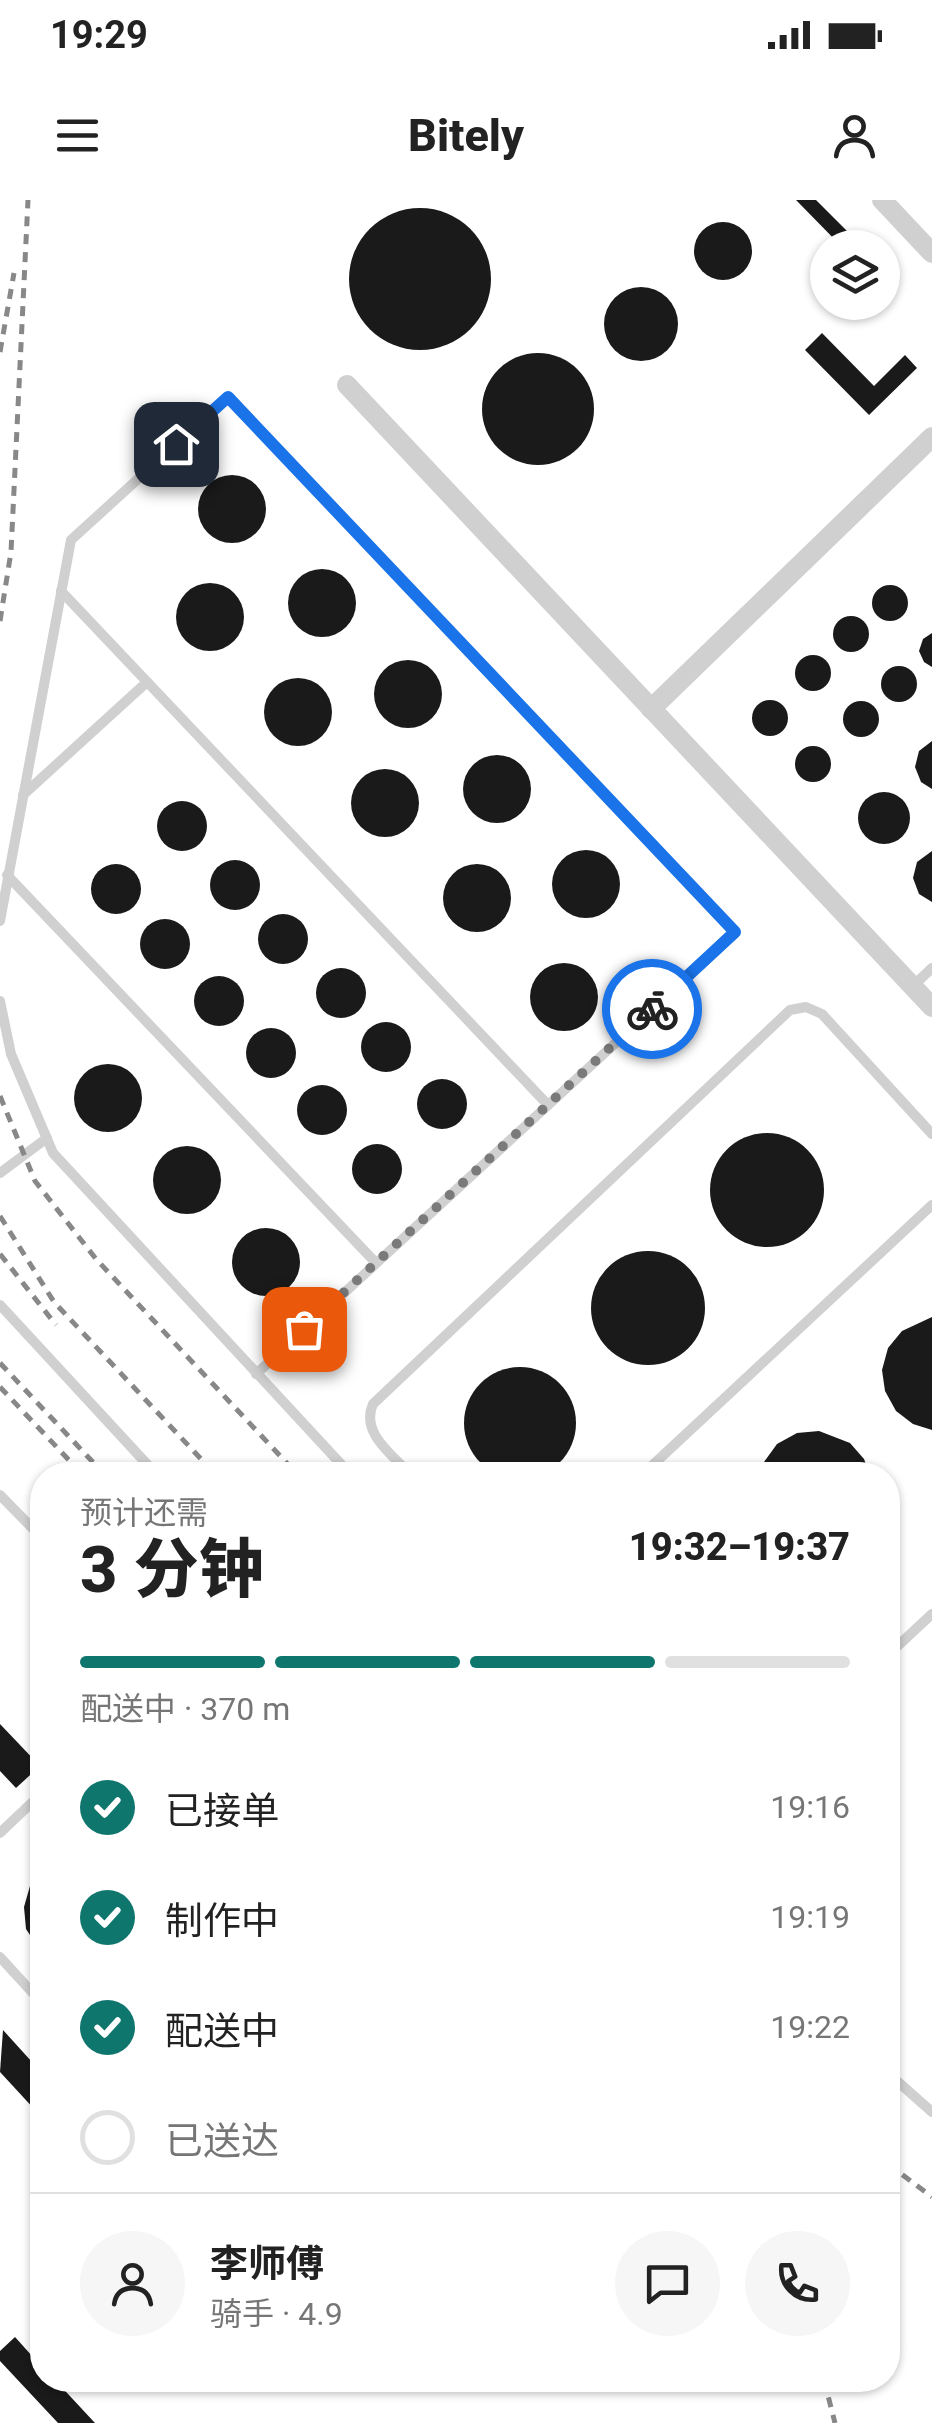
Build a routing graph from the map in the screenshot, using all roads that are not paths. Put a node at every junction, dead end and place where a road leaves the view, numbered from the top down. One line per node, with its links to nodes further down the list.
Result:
1 (882, 200): 2 (street)
2 (932, 253)
3 (347, 386): 7 (street)
4 (932, 437): 7 (street)
5 (61, 592): 6 (lane); 8 (lane); 15 (lane)
6 (147, 682): 8 (lane); 15 (lane)
7 (651, 709): 12 (street)
8 (22, 796): 9 (lane)
9 (7, 875): 10 (lane); 20 (lane)
10 (0, 921)
11 (932, 968): 12 (lane)
12 (912, 986): 14 (street)
13 (0, 1000): 17 (lane)
14 (932, 1007)
15 (548, 1105): 20 (lane)
16 (932, 1134): 25 (lane)
17 (47, 1138): 18 (lane); 22 (lane)
18 (0, 1173)
19 (932, 1206): 26 (lane)
20 (376, 1263): 22 (lane)
21 (0, 1305): 23 (lane)
22 (256, 1374): 24 (lane)
23 (145, 1462)
24 (340, 1462)
25 (399, 1462)
26 (656, 1462)
27 (0, 1495): 28 (lane)
28 (30, 1526)
29 (932, 1614): 30 (lane)
30 (900, 1644)
31 (30, 1804): 32 (lane)
32 (0, 1833)
33 (0, 1957): 34 (lane)
34 (30, 1990)
35 (900, 2084): 36 (lane)
36 (932, 2112)

